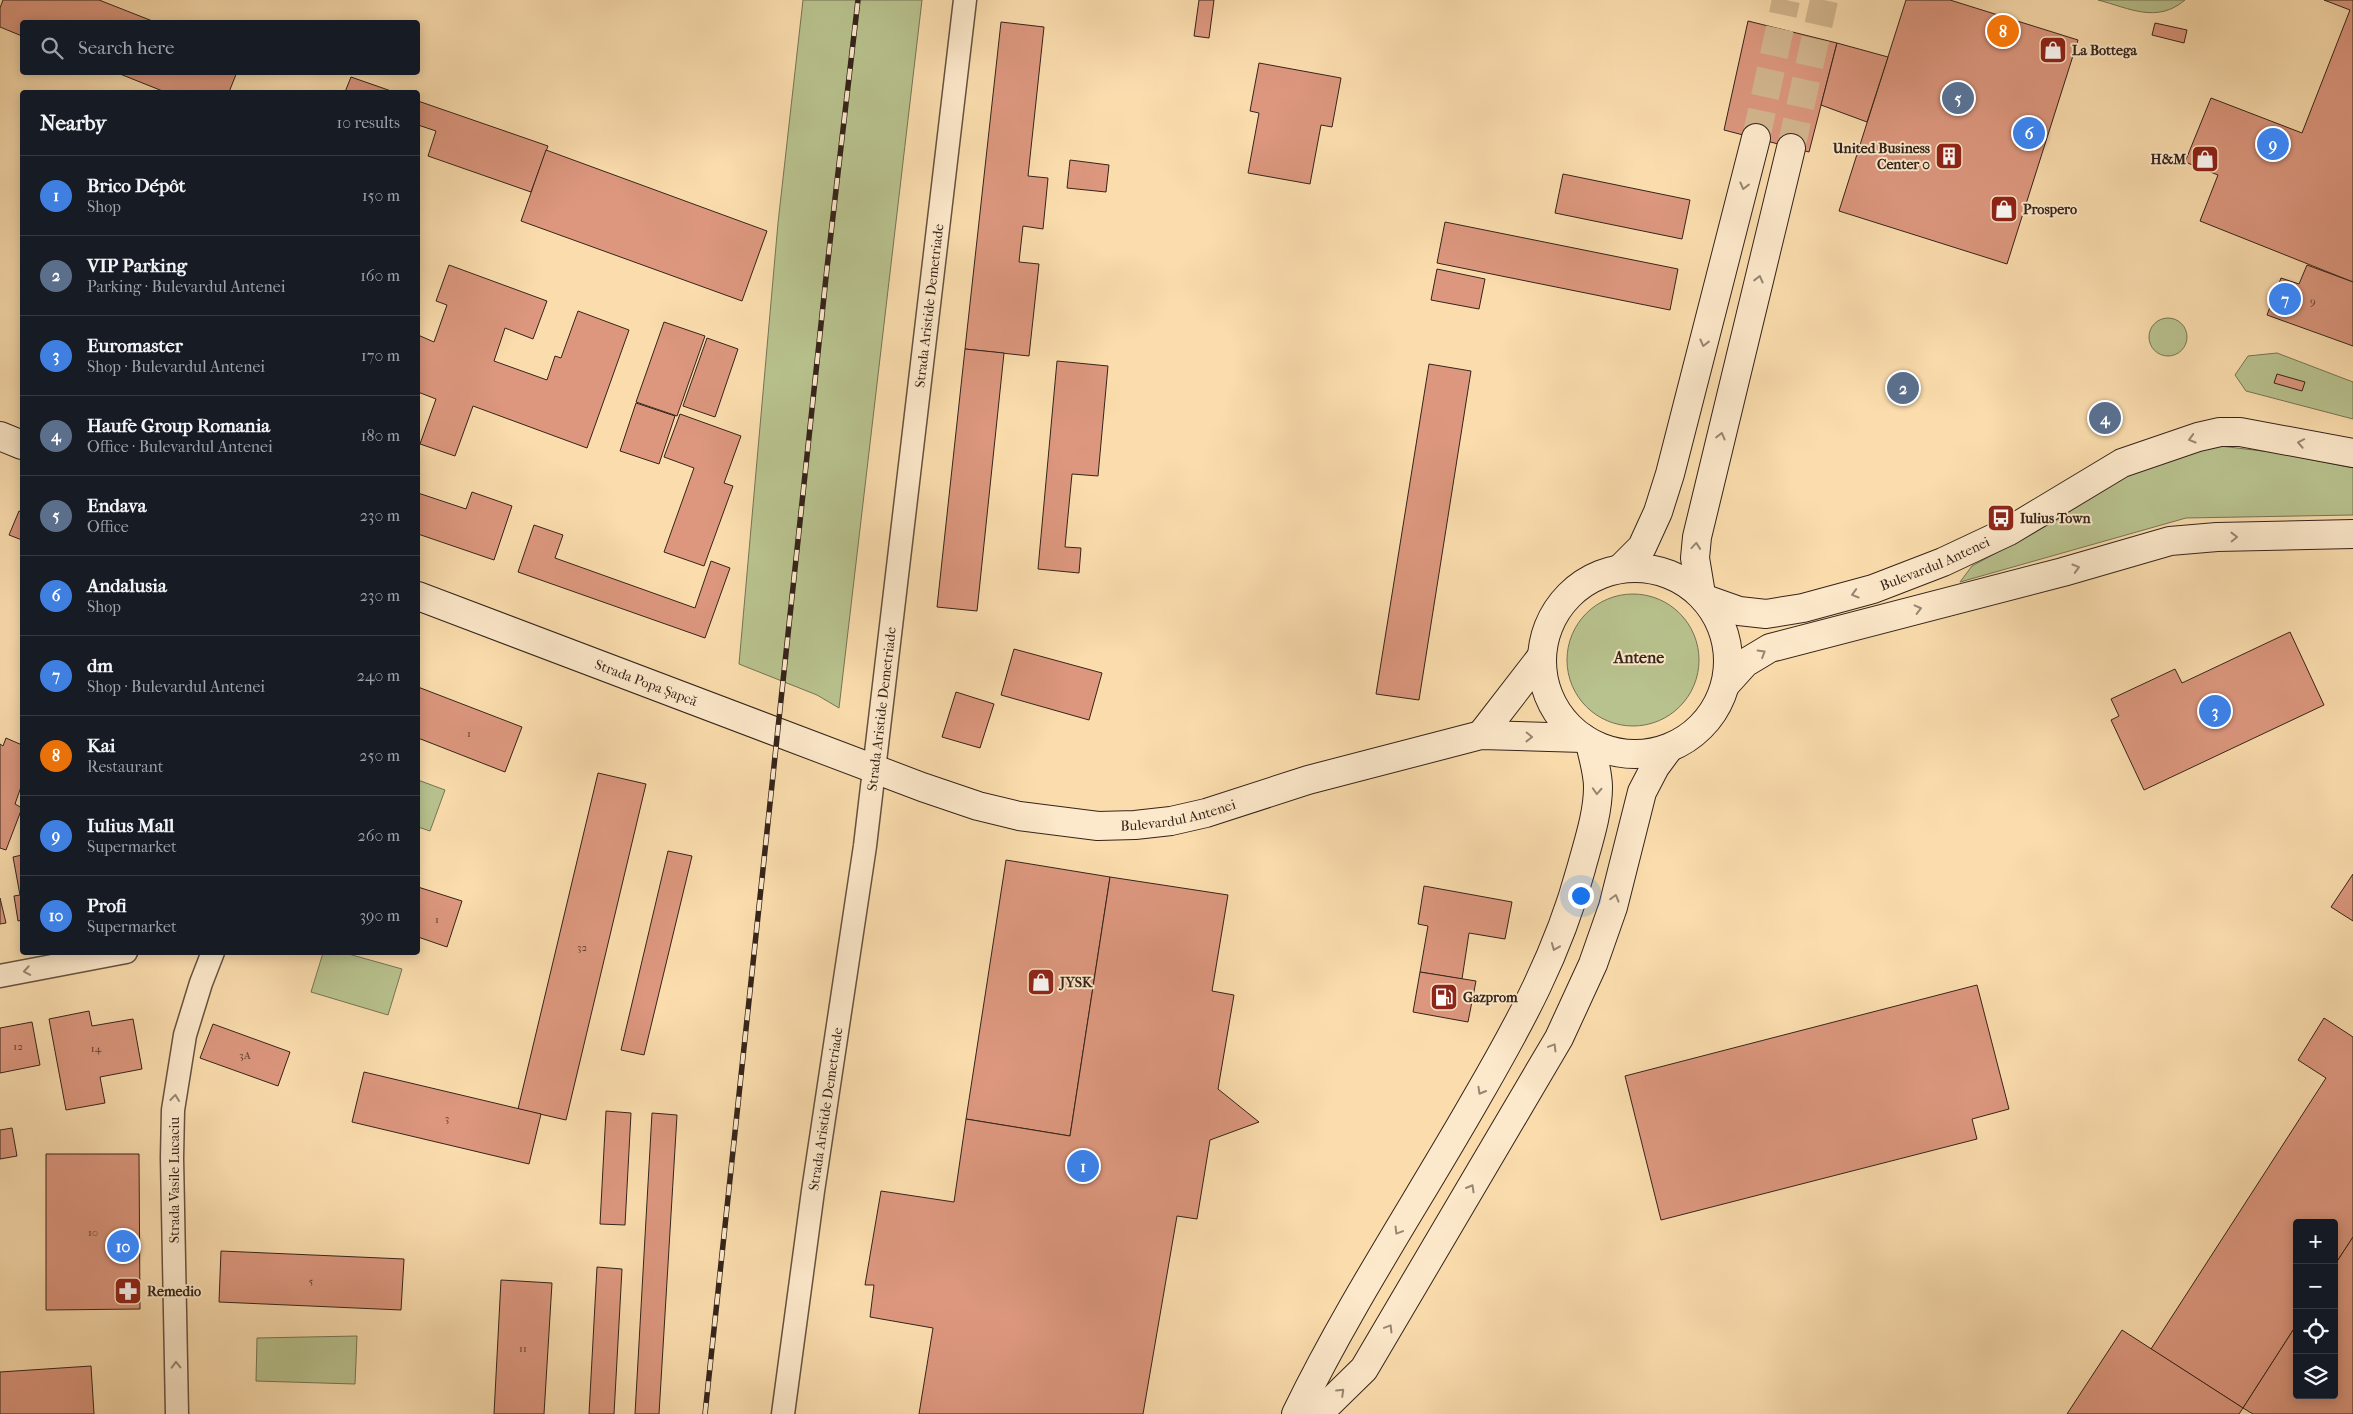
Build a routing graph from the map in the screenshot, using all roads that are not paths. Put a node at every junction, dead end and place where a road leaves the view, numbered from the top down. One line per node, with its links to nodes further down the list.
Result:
1 (965, 0): 16 (street, Strada Aristide Demetriade)
2 (1756, 138): 8 (main road, one-way to 8)
3 (1791, 148): 9 (main road, one-way to 3)
4 (0, 436): 5 (main road)
5 (20, 444)
6 (2353, 453): 9 (main road, Bulevardul Antenei, one-way to 9)
7 (2353, 534): 12 (main road, one-way to 7)
8 (1621, 568): 9 (main road); 11 (main road)
9 (1703, 596): 12 (main road)
10 (420, 597): 16 (main road, Strada Popa Șapcă)
11 (1542, 656): 13 (main road); 14 (main road)
12 (1726, 684): 15 (main road)
13 (1481, 735): 14 (main road, Bulevardul Antenei, one-way to 14); 16 (main road, Bulevardul Antenei)
14 (1586, 740): 15 (main road); 22 (main road, one-way to 22)
15 (1669, 748): 23 (main road, one-way to 15)
16 (875, 770): 21 (street, Strada Aristide Demetriade)
17 (110, 955): 19 (street, one-way to 19)
18 (212, 955): 20 (street, Strada Vasile Lucaciu, one-way to 18)
19 (0, 976)
20 (177, 1414)
21 (783, 1414)
22 (1296, 1414)
23 (1318, 1414)

